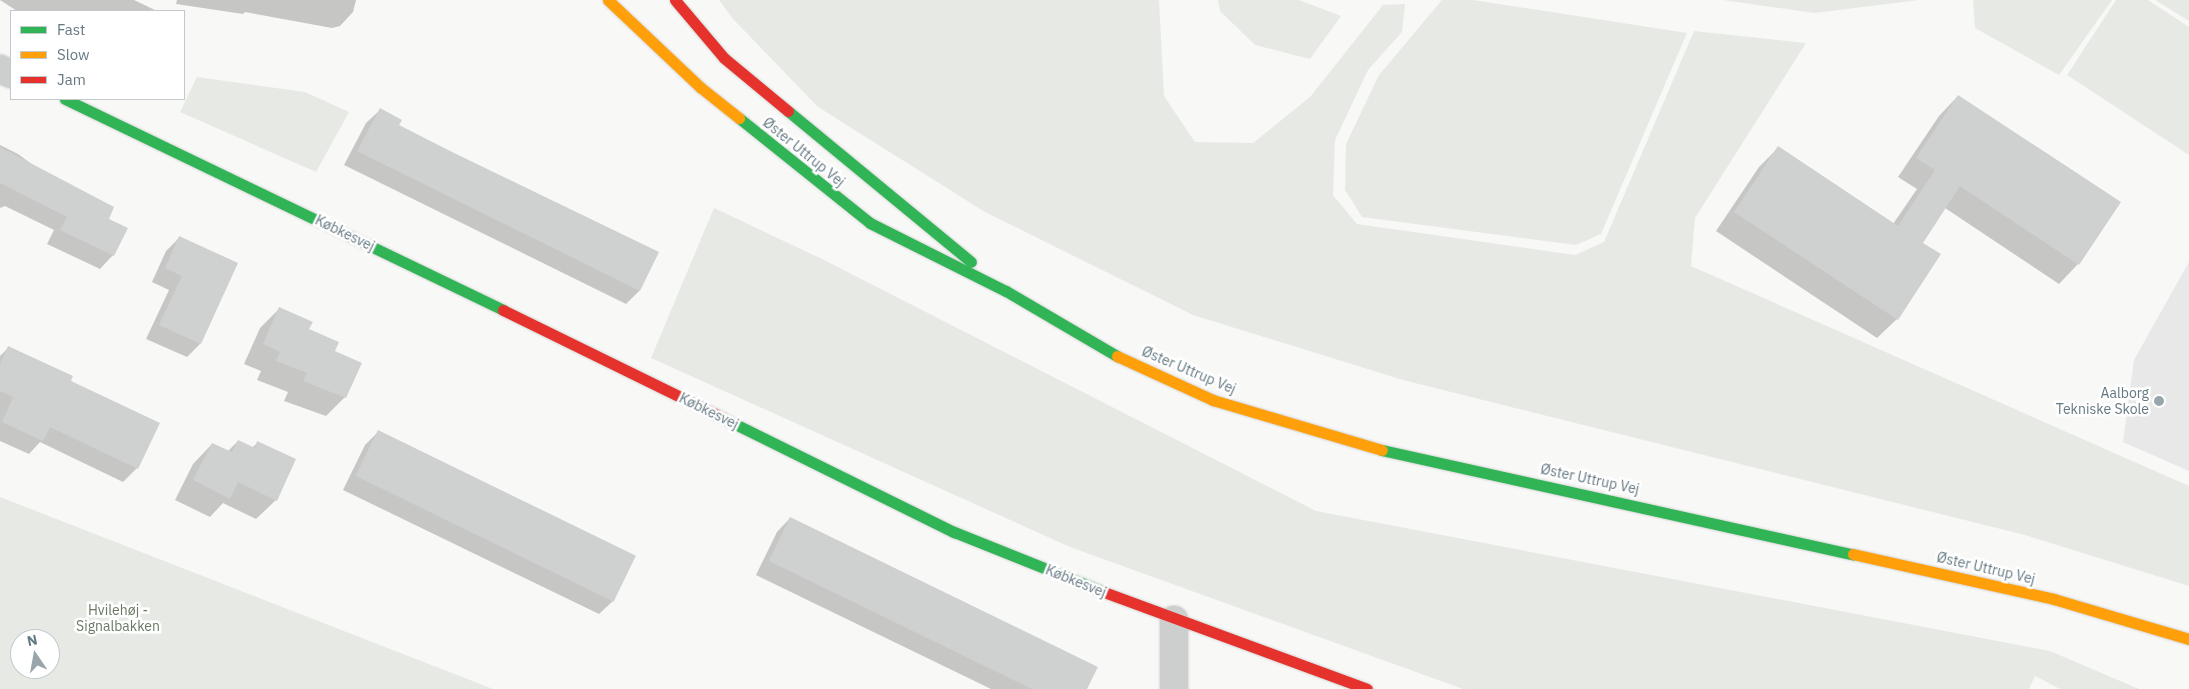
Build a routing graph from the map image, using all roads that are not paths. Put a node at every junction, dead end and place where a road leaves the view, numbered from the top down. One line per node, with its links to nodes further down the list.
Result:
1 (608, 0): 4 (street, Øster Uttrup Vej)
2 (675, 0): 4 (street, Øster Uttrup Vej)
3 (67, 100): 5 (street, Købkesvej)
4 (1006, 291): 6 (street, Øster Uttrup Vej)
5 (1174, 620): 7 (street); 8 (street, Købkesvej)
6 (2189, 639)
7 (1174, 689)
8 (1367, 689)

